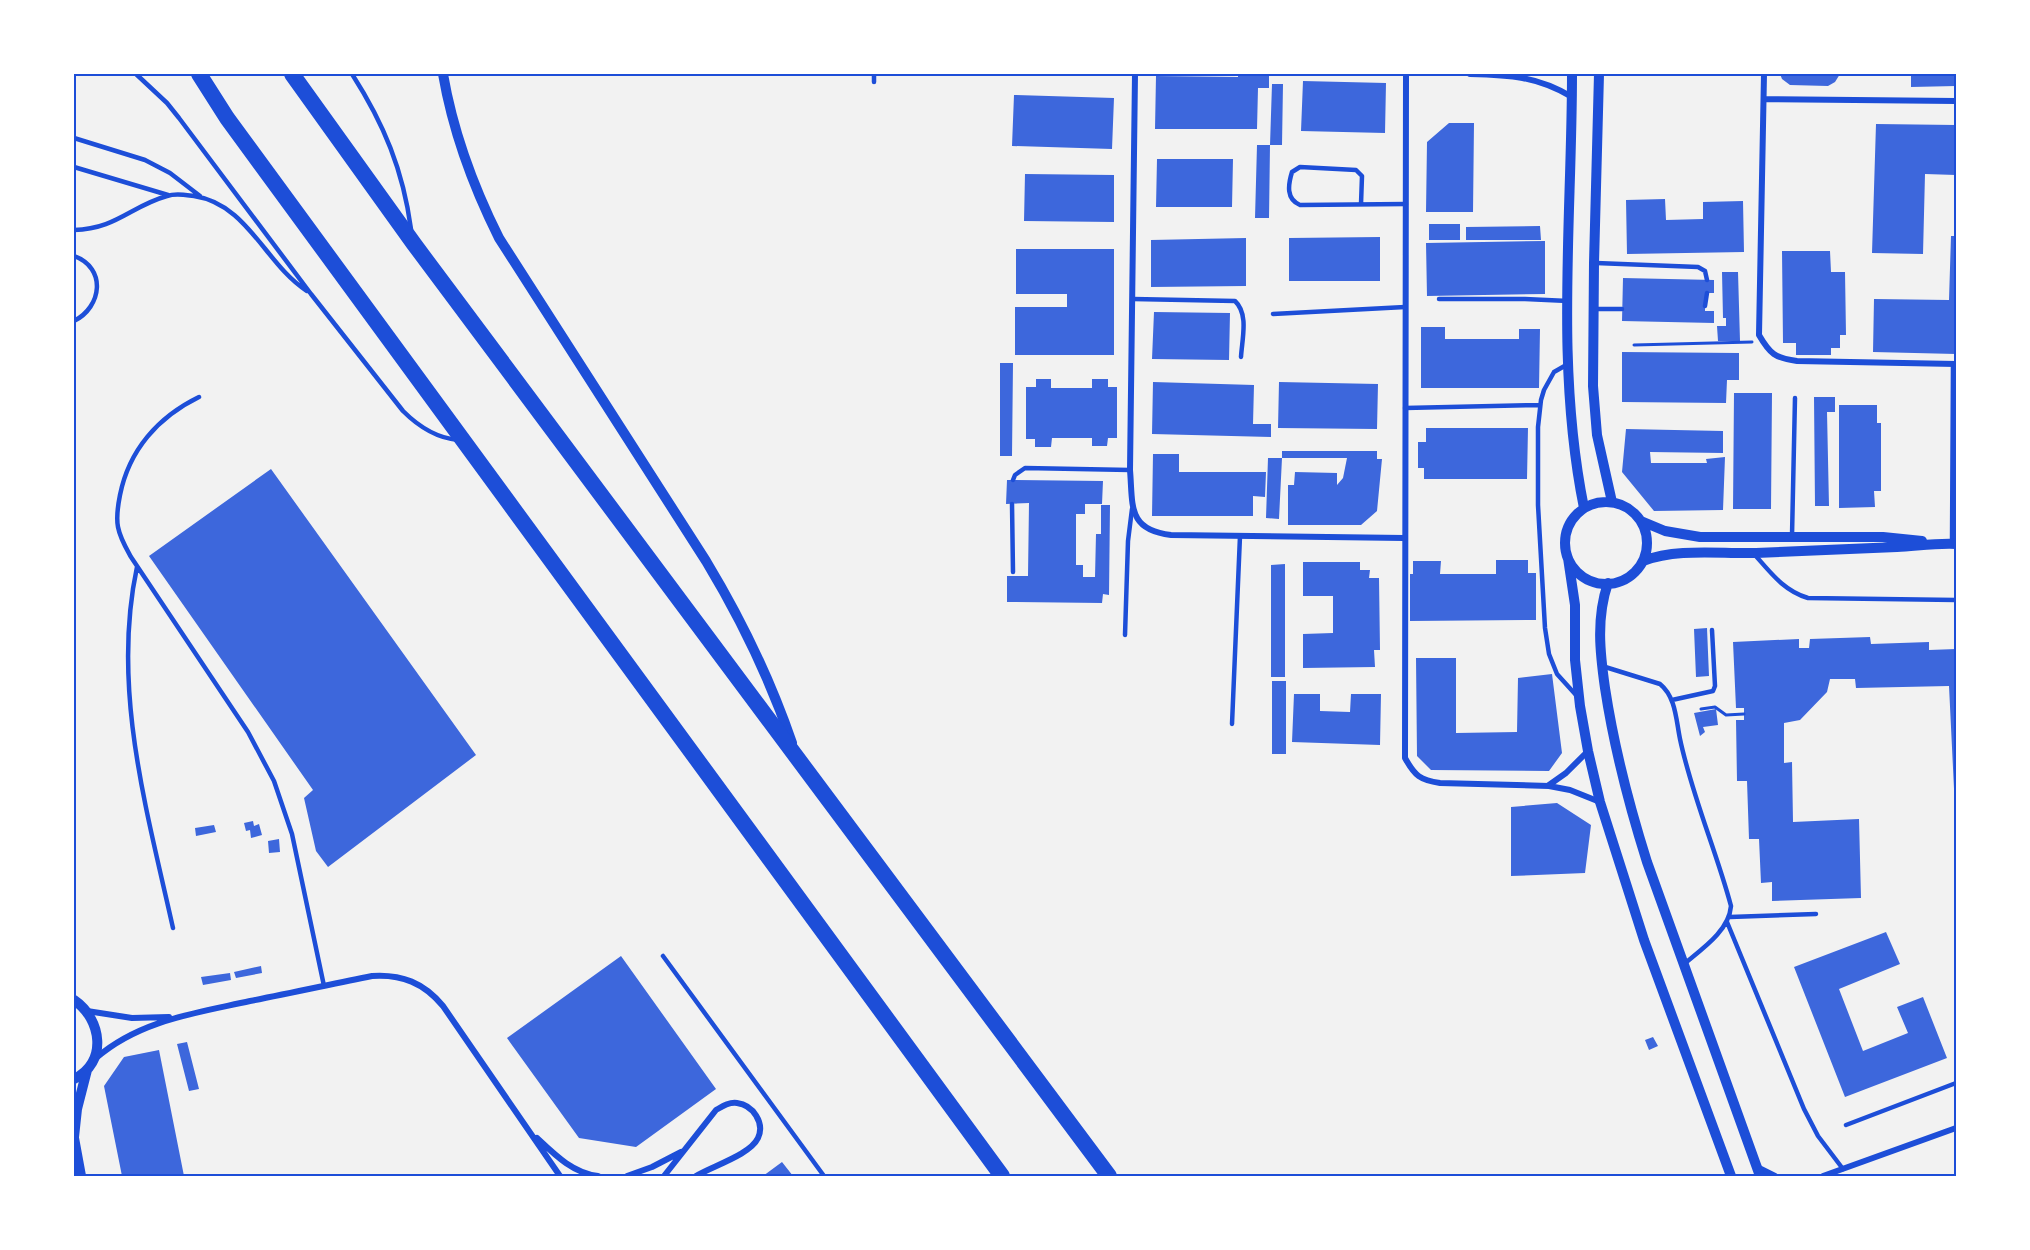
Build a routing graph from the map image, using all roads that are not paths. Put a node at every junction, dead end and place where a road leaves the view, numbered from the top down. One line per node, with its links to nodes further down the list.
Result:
1 (136, 74): 31 (lane)
2 (199, 74): 48 (highway)
3 (292, 74): 26 (highway)
4 (352, 74): 26 (lane)
5 (443, 74): 75 (street)
6 (874, 74): 15 (lane)
7 (1135, 74): 32 (street)
8 (1406, 74): 24 (street)
9 (1470, 74): 14 (street)
10 (1527, 74): 14 (street)
11 (1572, 74): 16 (street)
12 (1599, 74): 28 (street)
13 (1764, 74): 17 (street)
14 (1515, 76): 16 (street)
15 (874, 82)
16 (1572, 97): 34 (street)
17 (1764, 99): 18 (street); 43 (street)
18 (1956, 101)
19 (74, 138): 22 (lane)
20 (74, 167): 21 (lane)
21 (168, 195): 22 (lane); 25 (lane)
22 (202, 197): 31 (lane)
23 (1361, 204): 23 (lane); 24 (lane)
24 (1406, 204): 36 (street)
25 (74, 230)
26 (414, 244): 75 (highway)
27 (74, 256): 40 (lane)
28 (1594, 263): 29 (lane); 37 (street)
29 (1707, 280)
30 (1707, 292): 35 (lane)
31 (311, 294): 48 (lane)
32 (1133, 299): 41 (lane); 49 (street)
33 (1439, 299): 34 (lane)
34 (1568, 301): 42 (street)
35 (1705, 306)
36 (1406, 307): 39 (lane); 47 (street)
37 (1593, 309): 38 (lane); 51 (street)
38 (1622, 309)
39 (1273, 314)
40 (74, 321)
41 (1241, 357)
42 (1568, 364): 46 (lane); 53 (street)
43 (1955, 364): 60 (lane)
44 (199, 397): 64 (lane)
45 (1795, 398): 57 (lane)
46 (1540, 405): 47 (lane); 71 (lane)
47 (1405, 408): 58 (street)
48 (463, 440): 91 (highway)
49 (1130, 470): 50 (lane); 54 (street)
50 (1013, 480)
51 (1612, 502): 53 (street); 55 (street)
52 (1012, 504): 65 (lane)
53 (1584, 508): 62 (street)
54 (1132, 509): 56 (street); 69 (lane)
55 (1641, 521): 57 (street); 63 (street)
56 (1240, 536): 58 (street); 73 (lane)
57 (1792, 536): 59 (street)
58 (1404, 538): 76 (street)
59 (1931, 543): 60 (street); 61 (street)
60 (1954, 544)
61 (1753, 553): 63 (street); 67 (lane)
62 (1568, 558): 66 (street); 71 (street)
63 (1643, 561): 66 (street)
64 (137, 567): 81 (lane); 84 (lane)
65 (1013, 572)
66 (1608, 584): 70 (street)
67 (1956, 600)
68 (1712, 630): 72 (lane)
69 (1125, 634)
70 (1602, 666): 72 (lane); 83 (street)
71 (1579, 697): 74 (street)
72 (1672, 700): 79 (lane)
73 (1232, 724)
74 (1588, 751): 76 (street); 77 (street)
75 (796, 755): 108 (highway)
76 (1549, 786): 77 (street)
77 (1600, 802): 109 (street)
78 (1816, 914): 79 (lane)
79 (1730, 916): 80 (lane)
80 (1727, 922): 83 (lane); 97 (lane)
81 (173, 927)
82 (663, 956): 105 (lane)
83 (1684, 964): 98 (street)
84 (324, 986): 87 (street); 94 (street)
85 (74, 1000): 86 (street)
86 (87, 1011): 87 (street); 88 (street)
87 (179, 1016): 88 (street)
88 (90, 1065): 89 (street); 95 (street)
89 (74, 1079)
90 (1956, 1083): 92 (lane)
91 (960, 1120): 106 (highway); 107 (highway)
92 (1846, 1125)
93 (1956, 1128): 97 (street)
94 (528, 1129): 100 (street); 101 (street)
95 (74, 1137): 99 (street)
96 (684, 1150): 102 (street); 103 (street); 104 (street)
97 (1843, 1170): 111 (street)
98 (1759, 1172): 110 (street)
99 (81, 1176)
100 (560, 1176)
101 (598, 1176)
102 (627, 1176)
103 (664, 1176)
104 (696, 1176)
105 (824, 1176)
106 (988, 1176)
107 (1002, 1176)
108 (1109, 1176)
109 (1731, 1176)
110 (1775, 1176)
111 (1823, 1176)

